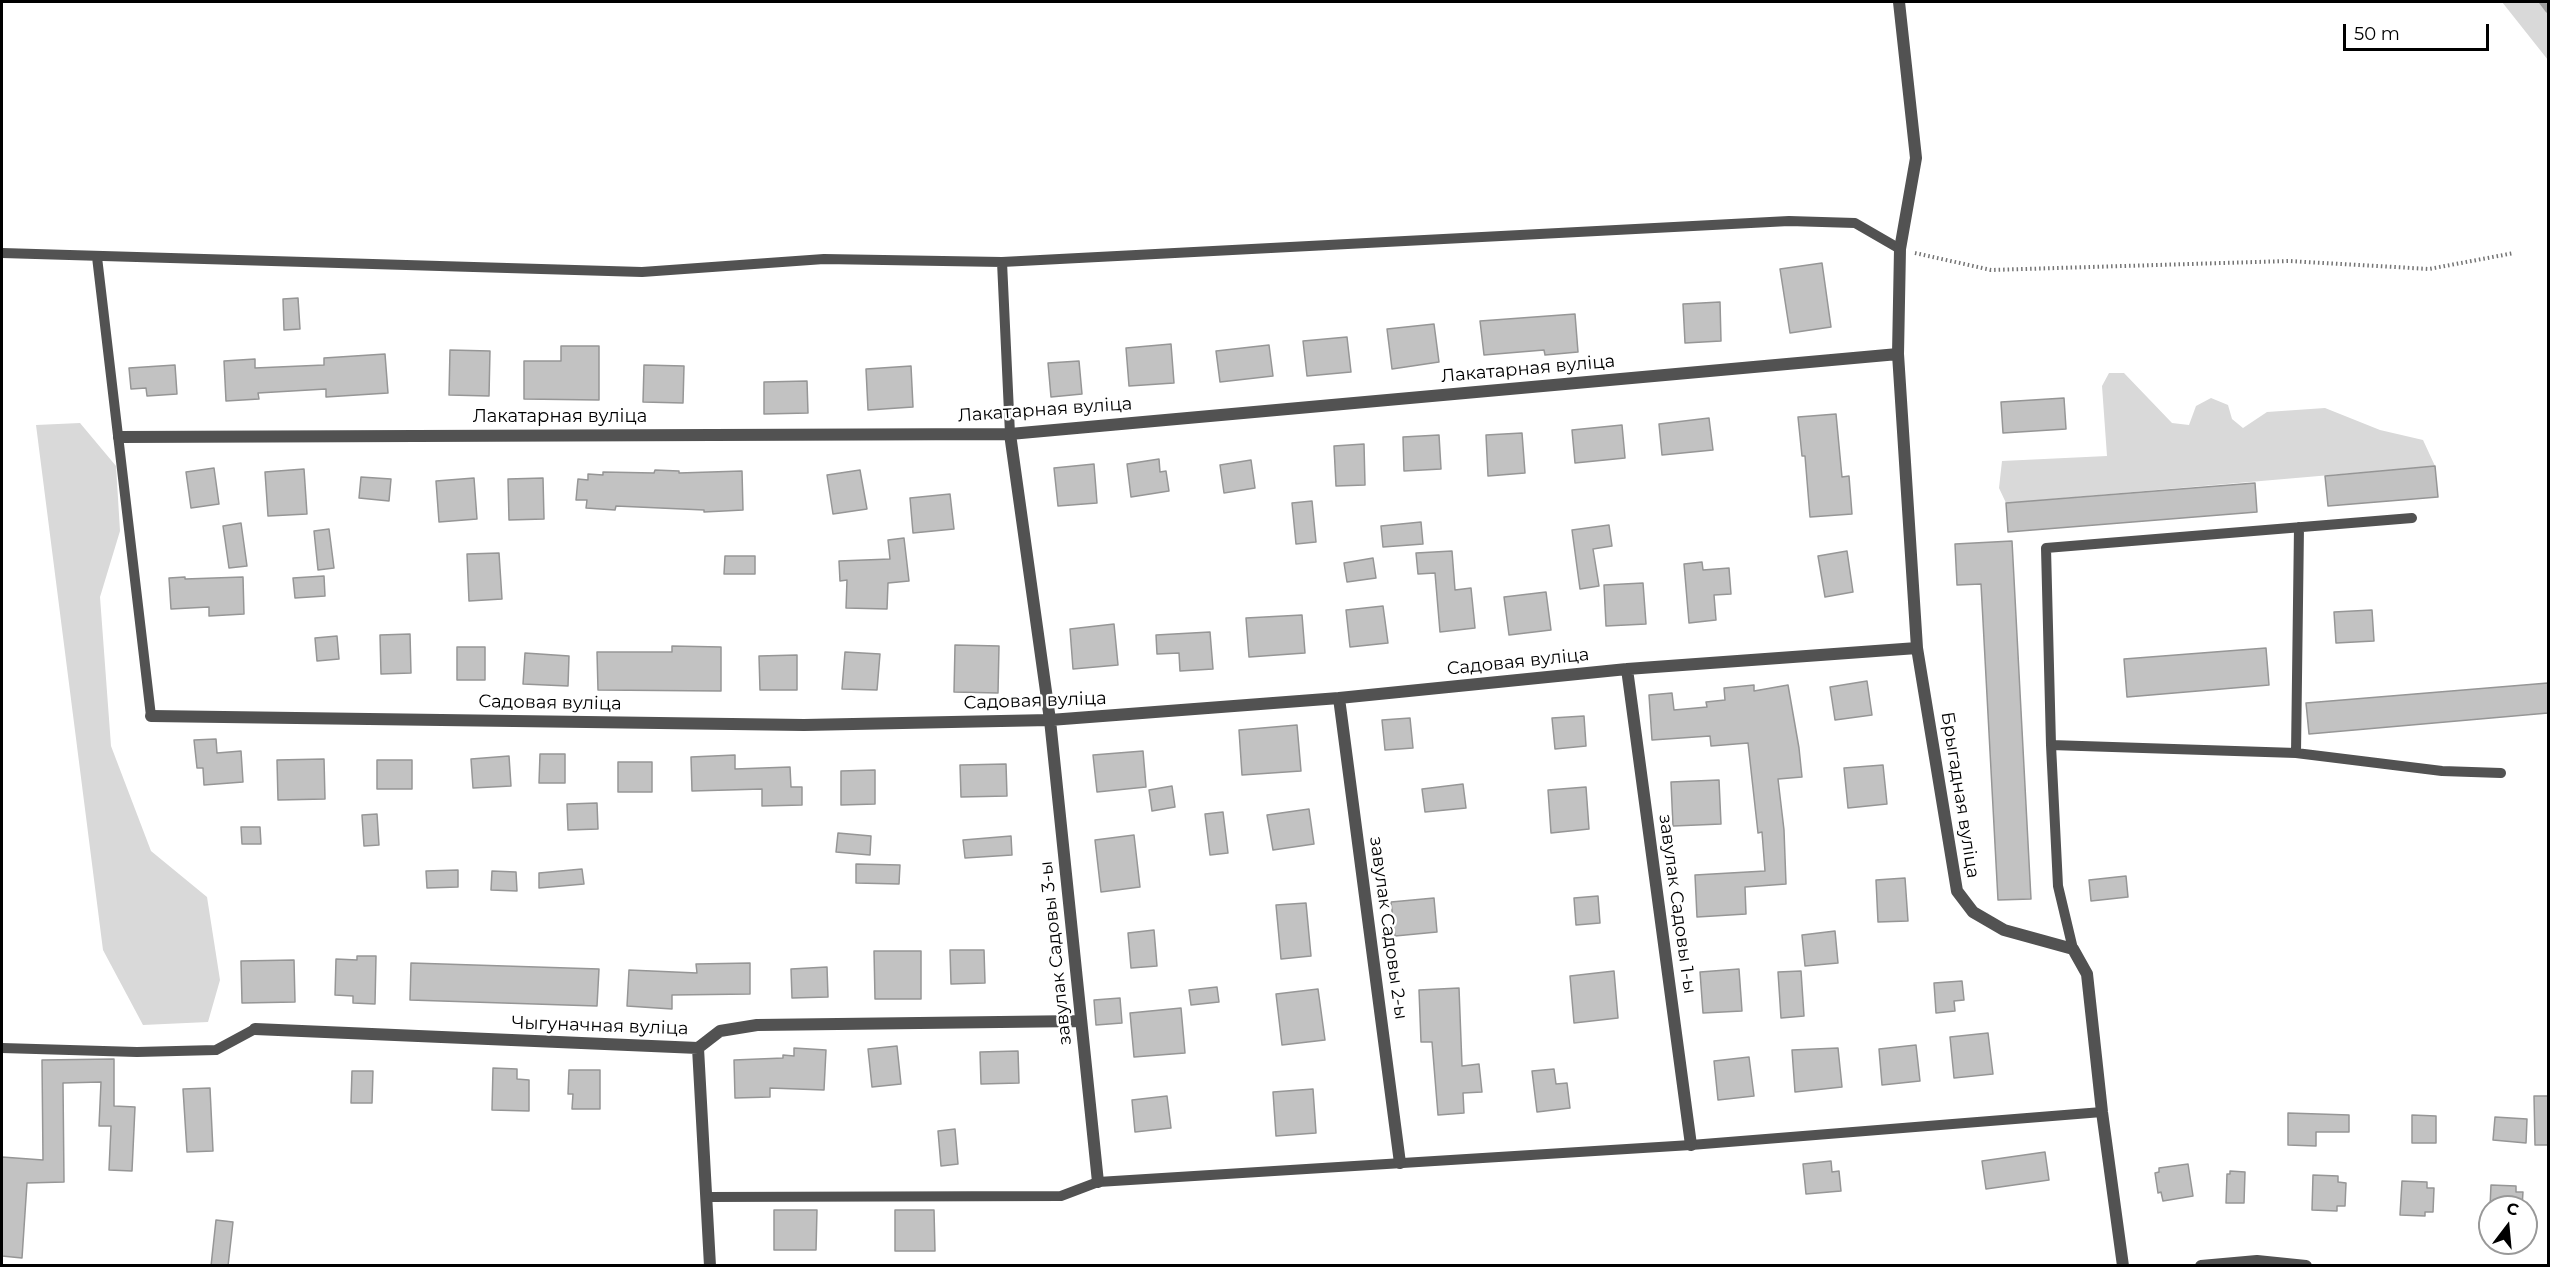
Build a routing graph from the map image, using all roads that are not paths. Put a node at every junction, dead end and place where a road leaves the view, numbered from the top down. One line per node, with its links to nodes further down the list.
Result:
1 (1899, 2): 2 (street, Брыгадная вуліца)
2 (1900, 249): 5 (lane); 6 (street, Брыгадная вуліца)
3 (2, 253): 4 (lane)
4 (97, 257): 5 (lane); 8 (lane)
5 (1002, 262): 7 (lane)
6 (1898, 354): 7 (street, Лакатарная вуліца); 11 (street, Брыгадная вуліца)
7 (1010, 434): 8 (street, Лакатарная вуліца); 15 (street, завулак Садовы 3-ы)
8 (119, 437): 14 (lane)
9 (2412, 518): 10 (lane)
10 (2299, 527): 16 (lane); 17 (lane)
11 (1917, 648): 12 (street, Садовая вуліца); 19 (street, Брыгадная вуліца)
12 (1627, 669): 13 (street, Садовая вуліца); 25 (street, завулак Садовы 1-ы)
13 (1339, 698): 15 (street, Садовая вуліца); 26 (street, завулак Садовы 2-ы)
14 (151, 716): 15 (street, Садовая вуліца)
15 (1050, 720): 20 (street, завулак Садовы 3-ы)
16 (2051, 745): 17 (lane); 19 (lane)
17 (2296, 753): 18 (lane)
18 (2501, 773)
19 (2073, 949): 24 (street)
20 (1081, 1021): 23 (street, Чыгуначная вуліца); 27 (street, завулак Садовы 3-ы)
21 (255, 1029): 22 (lane); 23 (street, Чыгуначная вуліца)
22 (2, 1048)
23 (698, 1048): 28 (street)
24 (2102, 1112): 25 (lane); 30 (street)
25 (1690, 1145): 26 (lane)
26 (1400, 1163): 27 (lane)
27 (1098, 1182): 28 (lane)
28 (707, 1197): 29 (street)
29 (710, 1266)
30 (2123, 1266)
31 (2201, 1266): 32 (street)
32 (2306, 1266)

